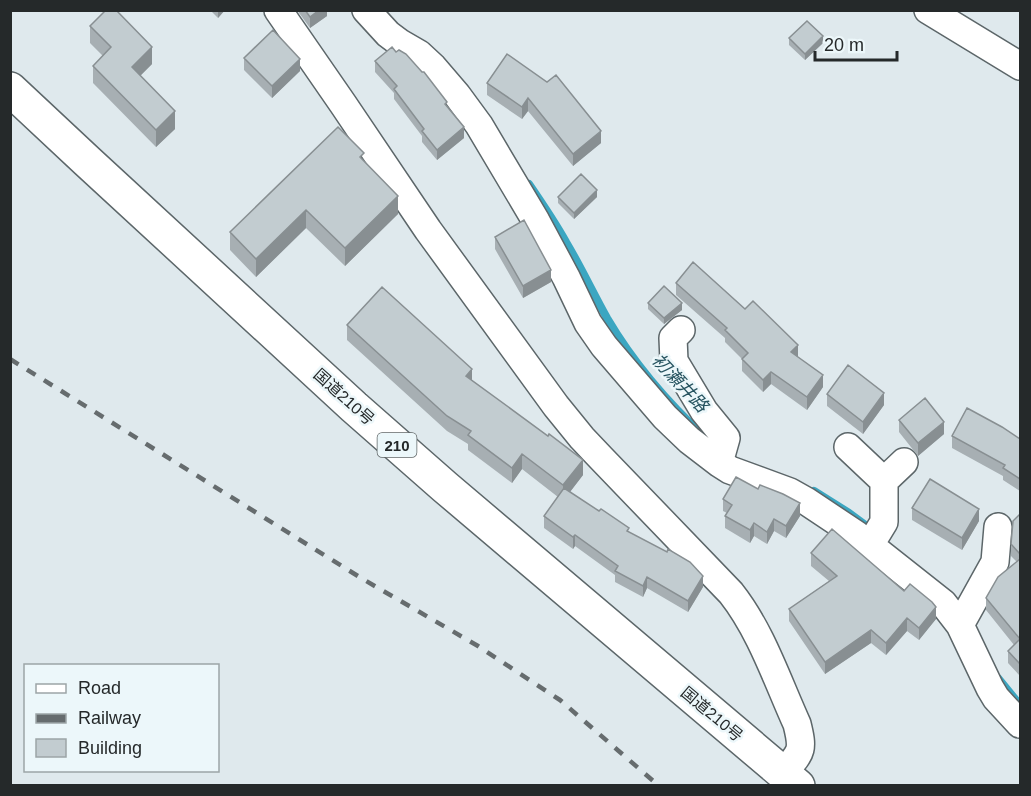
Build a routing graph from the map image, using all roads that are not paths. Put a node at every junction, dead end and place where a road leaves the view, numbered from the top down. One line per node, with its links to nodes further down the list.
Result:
1 (278, 10): 16 (street)
2 (366, 10): 10 (street)
3 (928, 10): 4 (street)
4 (964, 19): 5 (street)
5 (1020, 66)
6 (10, 89): 16 (highway, 国道210号 / 210)
7 (681, 330): 10 (street)
8 (848, 447): 11 (street)
9 (904, 462): 11 (street)
10 (719, 464): 13 (street)
11 (884, 481): 13 (street)
12 (998, 527): 14 (street)
13 (870, 545): 14 (street)
14 (960, 625): 15 (street)
15 (1020, 724)
16 (790, 779)

